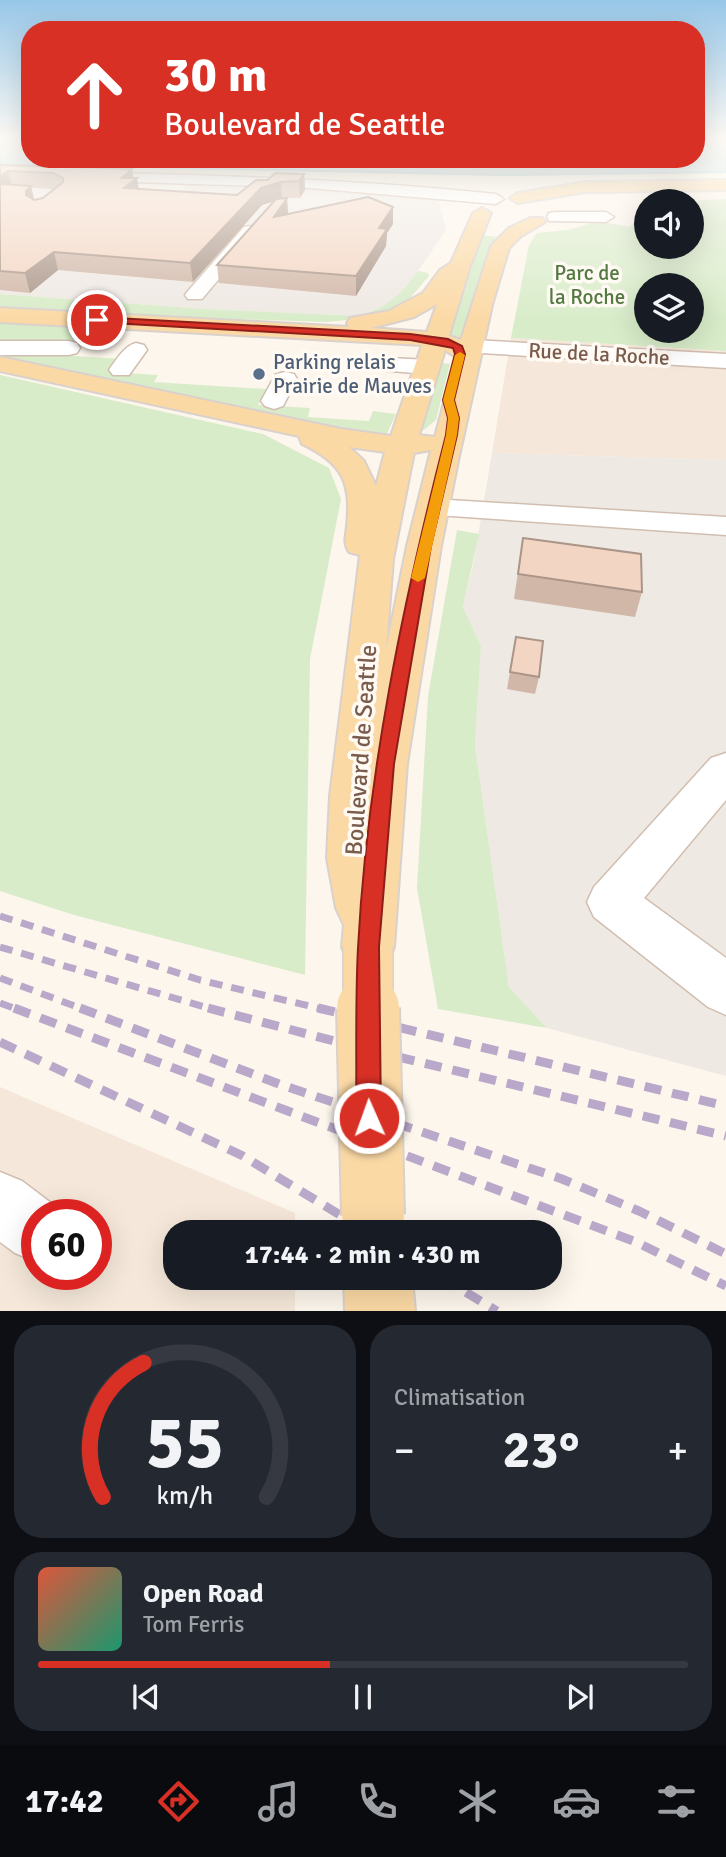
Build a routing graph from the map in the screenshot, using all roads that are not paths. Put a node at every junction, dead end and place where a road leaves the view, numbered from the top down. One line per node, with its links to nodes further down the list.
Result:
1 (393, 200): 6 (street)
2 (466, 200): 7 (street)
3 (509, 200): 7 (main road)
4 (537, 200): 8 (main road)
5 (568, 200): 8 (main road)
6 (388, 206)
7 (486, 206): 8 (main road); 11 (main road, Boulevard de Seattle)
8 (549, 215): 10 (street); 17 (main road, Boulevard de Seattle)
9 (262, 217): 12 (street)
10 (606, 217)
11 (460, 266): 14 (main road); 16 (main road, Boulevard de Seattle)
12 (195, 295)
13 (0, 315): 14 (main road)
14 (300, 330): 15 (main road)
15 (383, 335): 16 (main road); 23 (street)
16 (437, 340): 23 (main road, Boulevard de Seattle); 26 (main road, Boulevard de Seattle)
17 (473, 347): 21 (street, Rue de la Roche); 26 (main road, Boulevard de Seattle)
18 (0, 348): 19 (street)
19 (69, 348)
20 (136, 350): 24 (street)
21 (726, 361)
22 (0, 364): 25 (main road)
23 (427, 367): 27 (main road, Boulevard de Seattle)
24 (121, 370)
25 (274, 401): 27 (main road); 31 (main road)
26 (452, 426): 27 (main road); 29 (main road, Boulevard de Seattle)
27 (401, 446): 28 (main road, Boulevard de Seattle)
28 (391, 491): 29 (main road); 31 (main road, Boulevard de Seattle)
29 (432, 511): 30 (street); 33 (main road, Boulevard de Seattle)
30 (726, 526)
31 (360, 709): 33 (main road, Boulevard de Seattle)
32 (726, 770): 34 (street)
33 (368, 947): 37 (main road, bridge)
34 (726, 989)
35 (0, 1203): 36 (street)
36 (21, 1219)
37 (373, 1220)
38 (379, 1290): 39 (main road)
39 (380, 1311)

